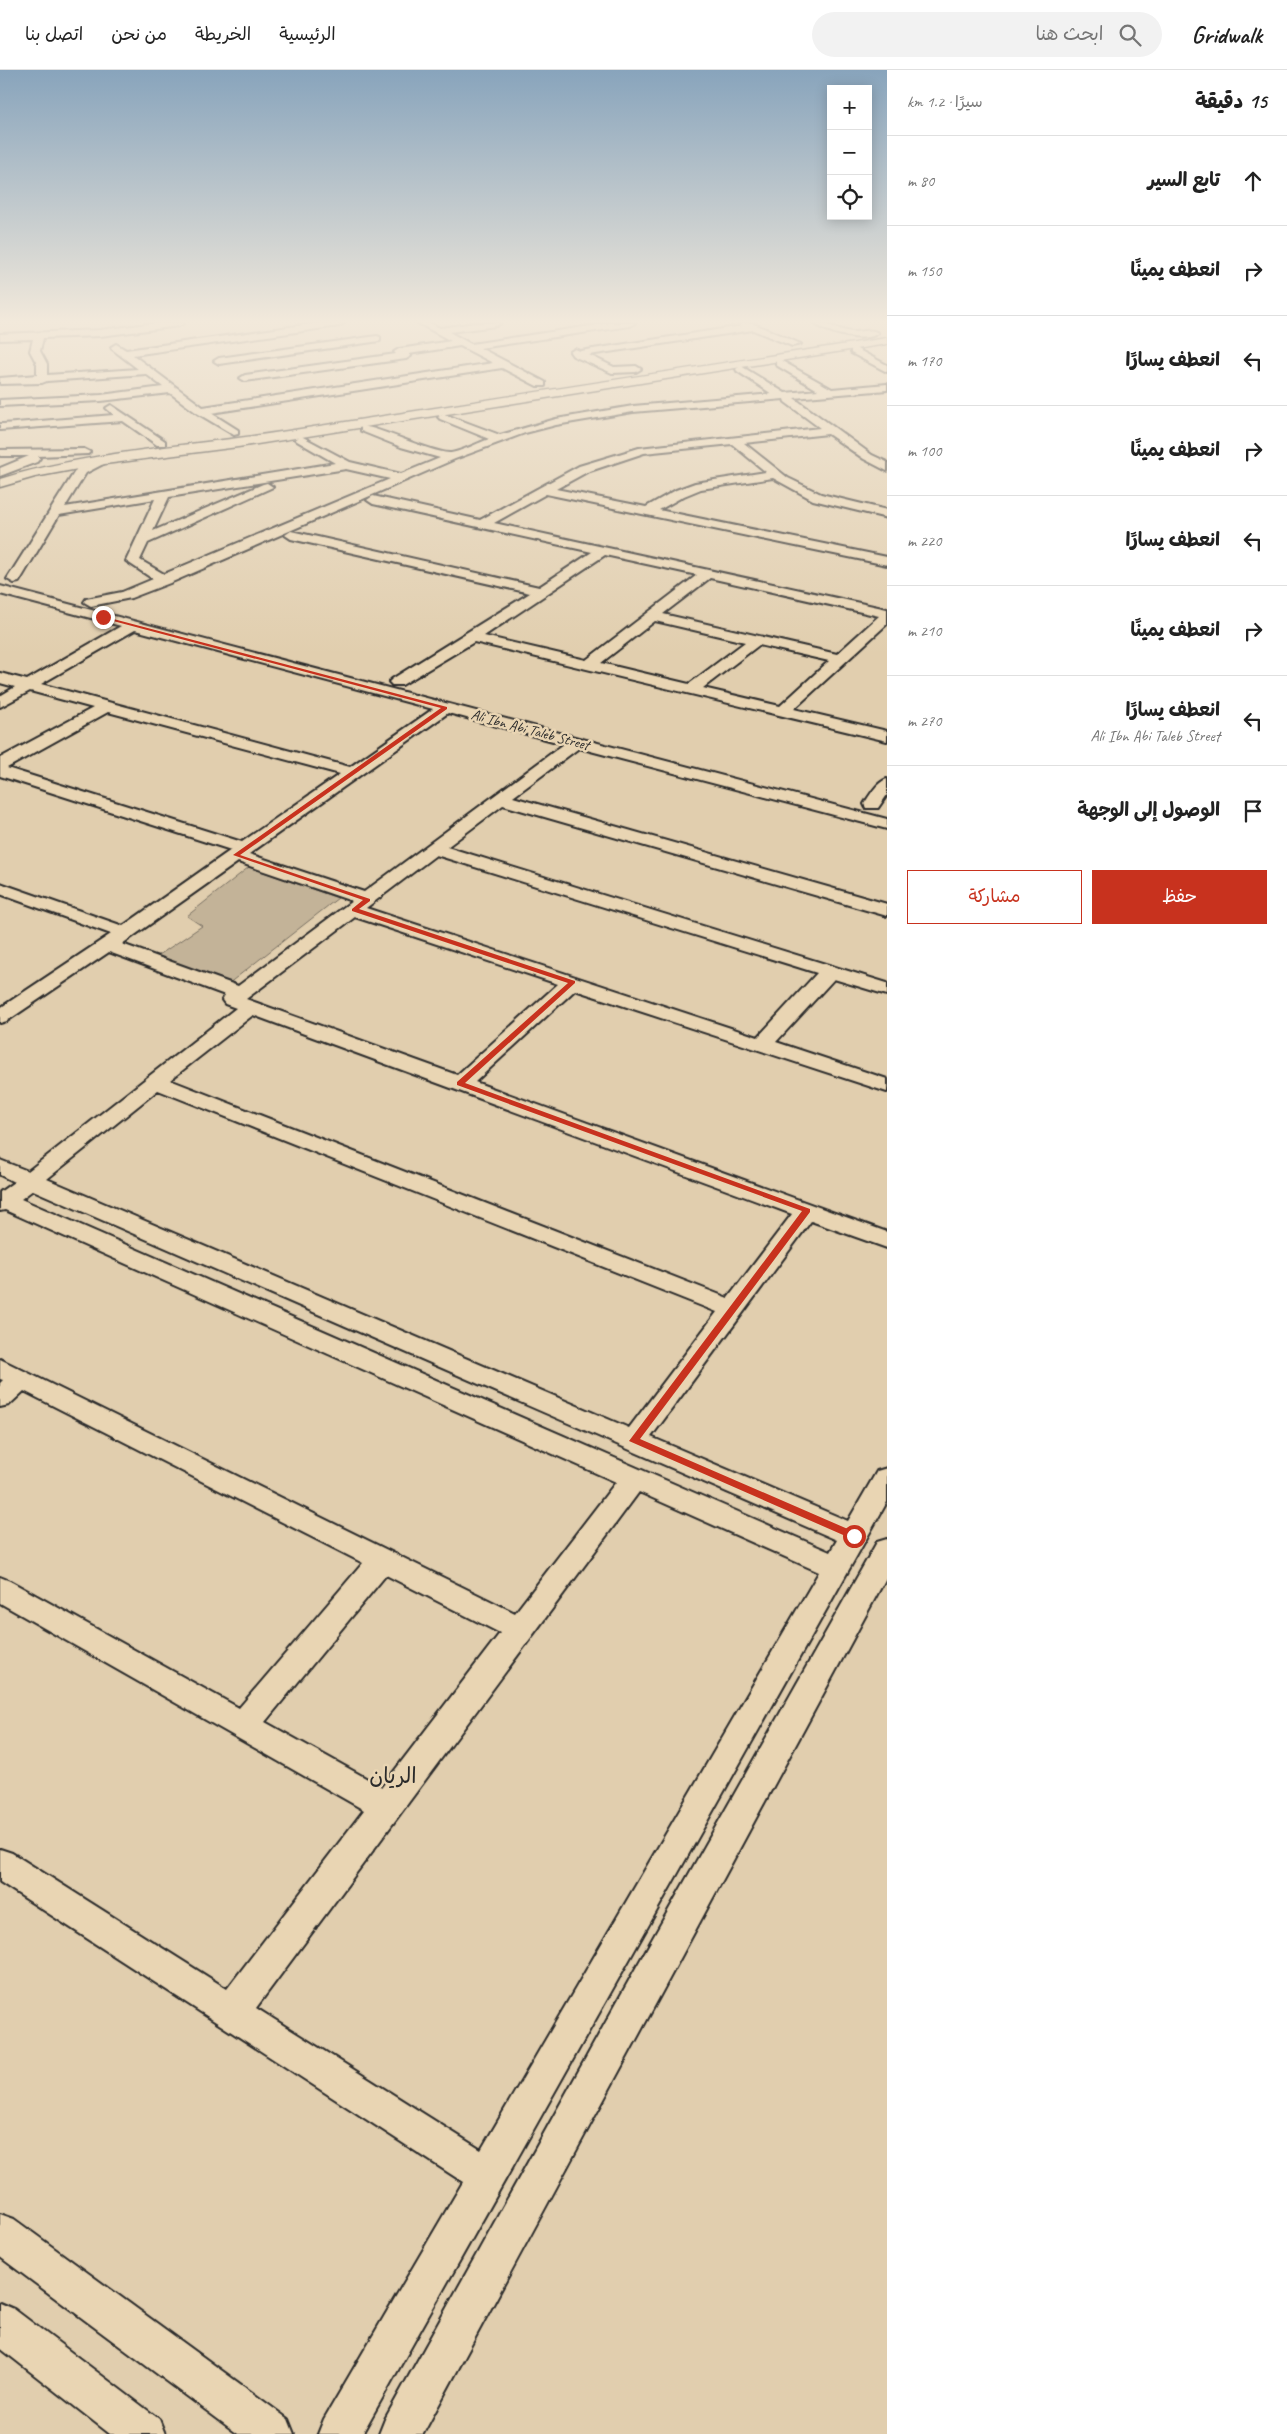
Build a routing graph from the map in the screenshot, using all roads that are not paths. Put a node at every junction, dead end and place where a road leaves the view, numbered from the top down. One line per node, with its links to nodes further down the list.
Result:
1 (145, 433): 16 (street)
2 (226, 433): 16 (main road)
3 (250, 433): 16 (main road)
4 (257, 433): 24 (main road)
5 (298, 433): 18 (main road)
6 (337, 433): 13 (main road)
7 (376, 433): 20 (street)
8 (488, 433): 14 (street)
9 (519, 433): 14 (street)
10 (541, 433): 33 (street)
11 (794, 433): 15 (street)
12 (835, 433): 23 (street)
13 (301, 439): 18 (main road); 22 (street)
14 (500, 439): 20 (street)
15 (733, 439): 27 (street); 31 (street)
16 (161, 444): 17 (main road)
17 (84, 452): 19 (street); 24 (main road)
18 (178, 452): 21 (main road)
19 (0, 454): 24 (street)
20 (451, 457): 28 (street)
21 (105, 460): 26 (main road); 30 (street)
22 (346, 465): 25 (street); 28 (street)
23 (887, 466)
24 (0, 472)
25 (302, 472): 32 (street); 39 (street)
26 (33, 473): 29 (main road); 30 (street)
27 (775, 474): 34 (street); 36 (street)
28 (403, 478): 43 (street)
29 (0, 482)
30 (72, 489): 35 (street)
31 (545, 490): 34 (street); 37 (street)
32 (164, 494): 35 (street); 39 (street)
33 (373, 500): 37 (street); 38 (street)
34 (648, 511): 41 (street)
35 (55, 512): 44 (street)
36 (887, 514)
37 (484, 523): 40 (street)
38 (291, 535): 45 (street); 46 (street)
39 (143, 540): 43 (street)
40 (604, 550): 42 (street); 45 (street)
41 (887, 561)
42 (708, 573): 49 (street); 50 (street)
43 (165, 580): 46 (street)
44 (3, 586): 47 (street, Ali Ibn Abi Taleb Street); 51 (street, Ali Ibn Abi Taleb Street)
45 (540, 591): 52 (street)
46 (132, 598): 47 (street); 48 (street)
47 (91, 602): 48 (street, Ali Ibn Abi Taleb Street)
48 (124, 611): 57 (street, Ali Ibn Abi Taleb Street)
49 (887, 614): 54 (street)
50 (652, 616): 53 (street); 55 (street)
51 (134, 626): 58 (street); 62 (street, Ali Ibn Abi Taleb Street)
52 (472, 638): 55 (street); 57 (street)
53 (756, 640): 54 (street); 59 (street)
54 (840, 659): 63 (street)
55 (589, 664): 59 (street)
56 (0, 678): 58 (street)
57 (397, 682): 71 (street, Ali Ibn Abi Taleb Street)
58 (30, 686): 60 (street); 61 (street)
59 (692, 688): 63 (street)
60 (0, 702)
61 (107, 706): 66 (street); 68 (street)
62 (445, 708): 65 (street, Ali Ibn Abi Taleb Street); 68 (street)
63 (784, 710): 64 (street)
64 (887, 736)
65 (576, 742): 70 (street); 72 (street, Ali Ibn Abi Taleb Street)
66 (0, 764)
67 (0, 771): 74 (street)
68 (354, 773): 74 (street)
69 (887, 784): 71 (street)
70 (502, 798): 73 (street); 77 (street)
71 (879, 807)
72 (887, 824)
73 (434, 849): 76 (street); 80 (street)
74 (240, 852): 76 (street); 78 (street)
75 (0, 888): 78 (street)
76 (361, 905): 81 (street); 83 (street)
77 (887, 910)
78 (125, 933): 79 (street)
79 (107, 945): 83 (street); 84 (street)
80 (830, 971): 82 (street); 85 (street)
81 (572, 982): 85 (street); 87 (street)
82 (887, 989)
83 (245, 1001): 86 (street); 87 (street)
84 (0, 1016)
85 (762, 1045): 88 (street)
86 (156, 1082): 90 (street); 94 (street)
87 (460, 1084): 92 (street)
88 (886, 1084)
89 (0, 1167): 90 (street)
90 (30, 1180): 91 (street); 97 (street)
91 (1, 1201): 98 (street)
92 (807, 1210): 93 (street); 94 (street)
93 (887, 1240)
94 (732, 1309): 97 (street)
95 (11, 1373): 96 (street); 102 (street)
96 (0, 1398)
97 (634, 1441): 100 (street)
98 (634, 1478): 103 (street); 105 (street)
99 (887, 1478): 100 (street)
100 (854, 1536): 103 (street)
101 (887, 1550): 116 (street)
102 (382, 1560): 105 (street); 106 (street)
103 (836, 1566): 110 (street)
104 (0, 1589): 106 (street)
105 (518, 1629): 107 (street)
106 (243, 1726): 107 (street)
107 (386, 1806): 109 (street)
108 (0, 1864): 109 (street)
109 (231, 2012): 110 (street)
110 (487, 2176): 115 (street)
111 (0, 2233): 114 (street)
112 (3, 2331): 113 (street)
113 (144, 2434)
114 (273, 2434)
115 (339, 2434)
116 (400, 2434)

